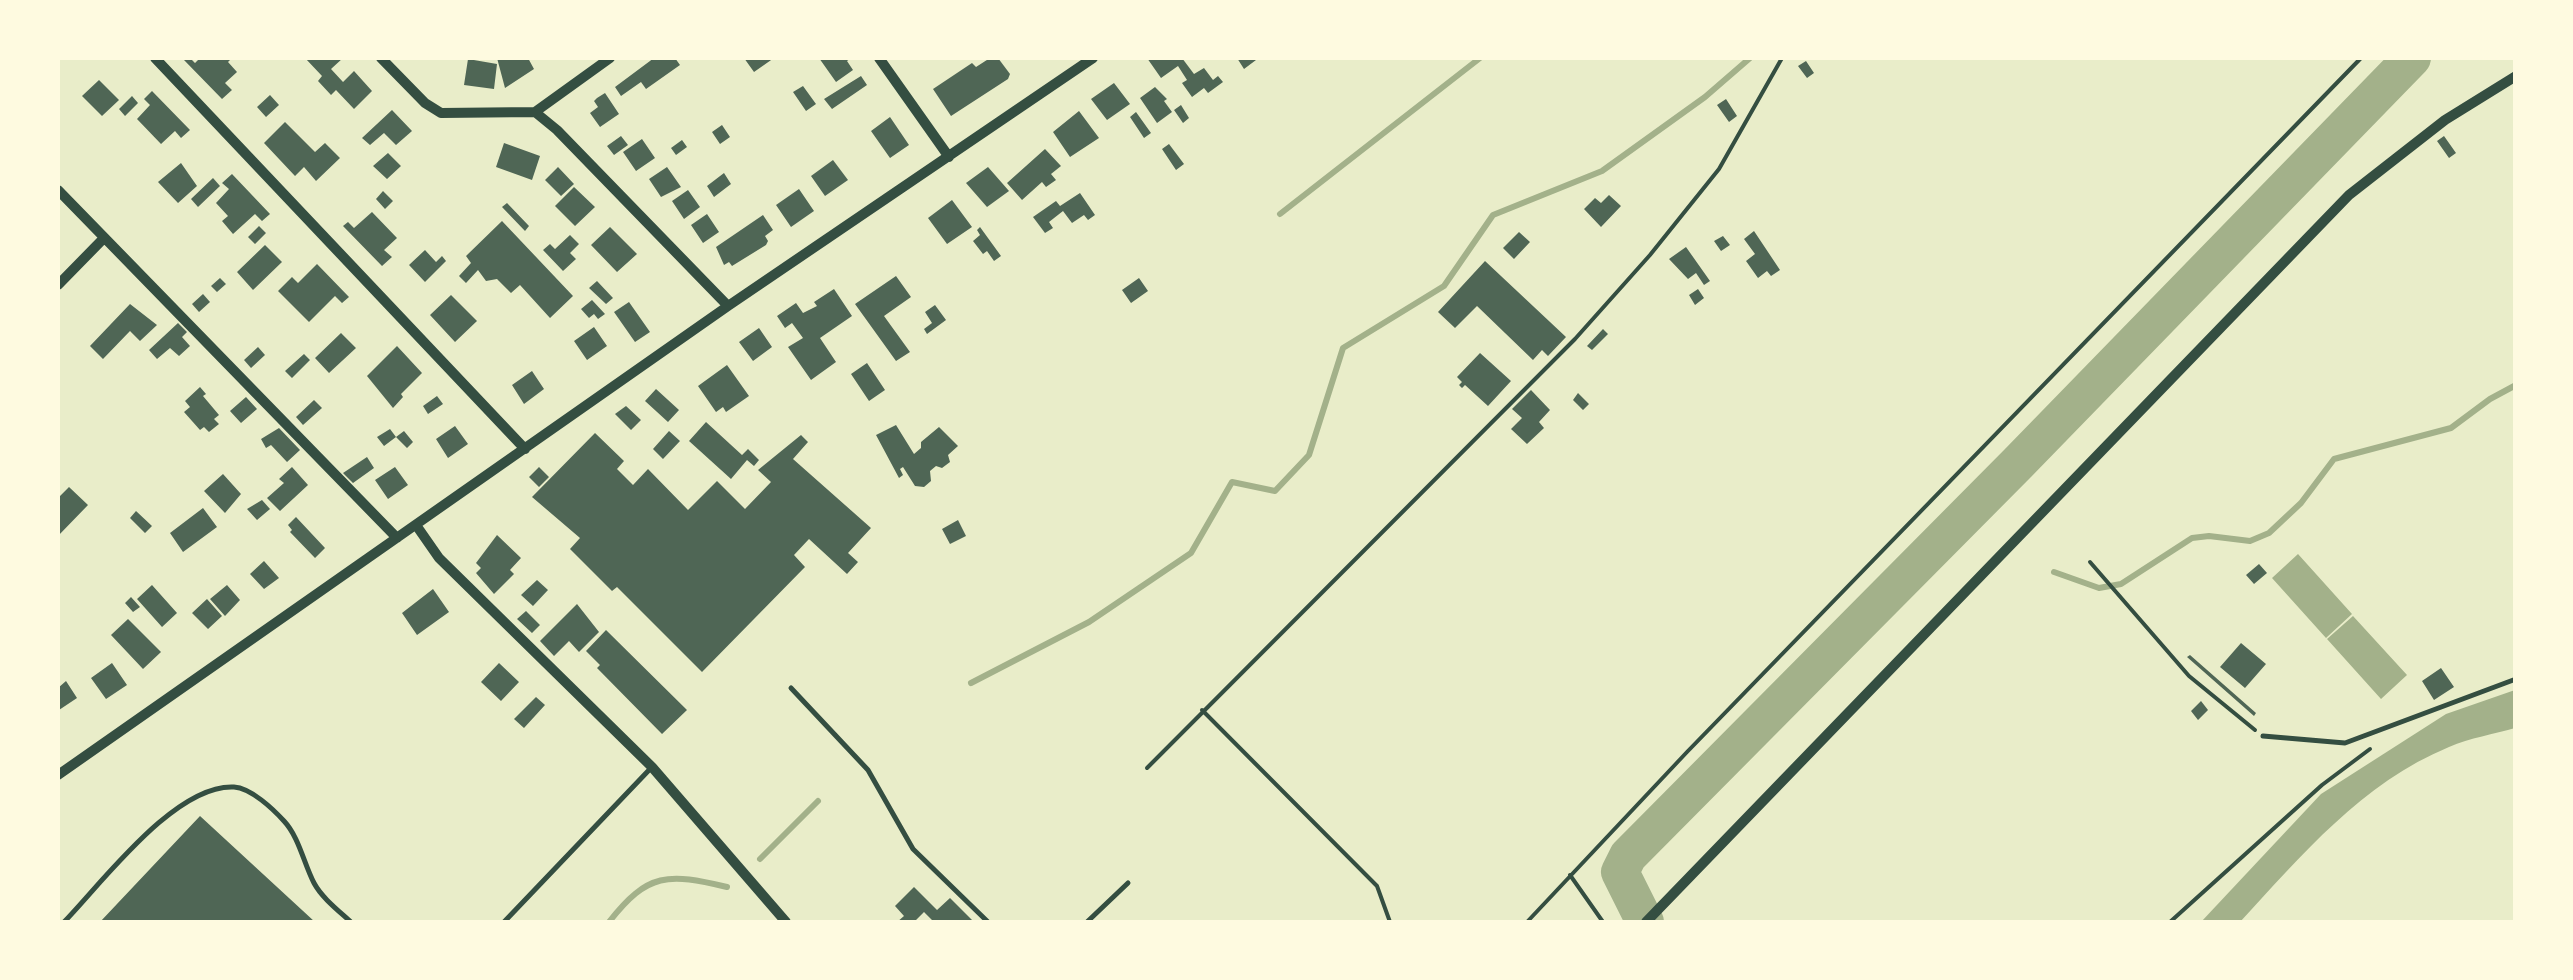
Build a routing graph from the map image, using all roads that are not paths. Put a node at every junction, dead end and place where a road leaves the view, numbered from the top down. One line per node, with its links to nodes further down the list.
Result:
1 (155, 58): 13 (street)
2 (381, 58): 7 (street)
3 (610, 58): 7 (street)
4 (879, 58): 8 (street)
5 (1093, 58): 8 (street)
6 (2516, 76): 28 (street)
7 (535, 112): 12 (street)
8 (950, 158): 12 (street)
9 (58, 190): 10 (street)
10 (103, 239): 11 (street); 15 (street)
11 (58, 285)
12 (728, 306): 13 (street)
13 (525, 449): 14 (street)
14 (416, 525): 15 (street); 19 (street)
15 (397, 538): 20 (street)
16 (2516, 678): 18 (lane)
17 (791, 688): 26 (lane)
18 (2263, 736)
19 (652, 766): 24 (lane); 25 (street)
20 (58, 775)
21 (1128, 883): 27 (lane)
22 (64, 922): 23 (lane)
23 (350, 922)
24 (504, 922)
25 (786, 922)
26 (988, 922)
27 (1088, 922)
28 (1646, 922)

